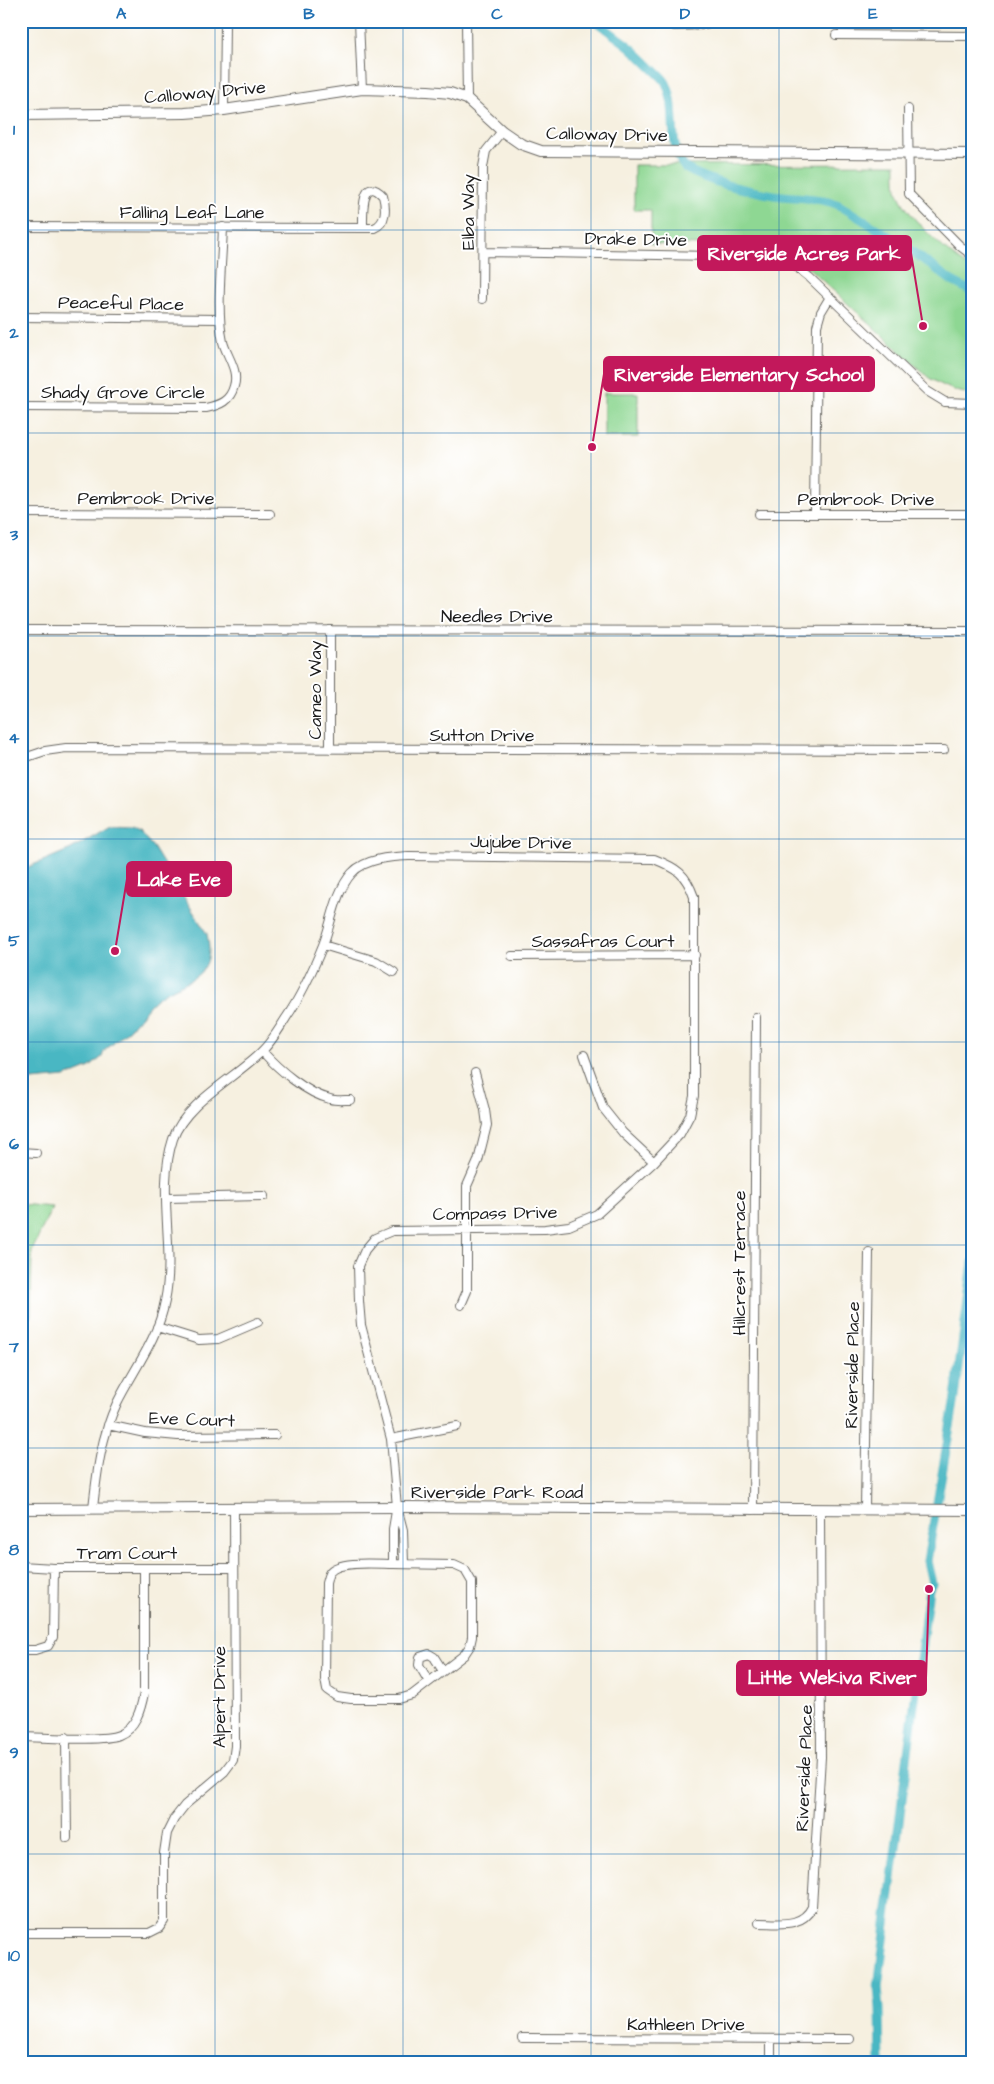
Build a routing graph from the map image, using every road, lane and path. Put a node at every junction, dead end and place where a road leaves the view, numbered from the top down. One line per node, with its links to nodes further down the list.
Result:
1 (225, 21): 11 (street)
2 (359, 21): 8 (street)
3 (466, 21): 9 (street)
4 (668, 21): 5 (street)
5 (705, 25)
6 (836, 35): 7 (street)
7 (973, 36)
8 (362, 89): 9 (street, Calloway Drive); 11 (street, Calloway Drive)
9 (467, 99): 13 (street, Calloway Drive)
10 (908, 109): 14 (street)
11 (224, 110): 12 (street, Calloway Drive)
12 (21, 115)
13 (502, 131): 14 (street, Calloway Drive); 19 (street, Elba Way)
14 (907, 153): 15 (street, Calloway Drive); 20 (street)
15 (973, 154)
16 (21, 227): 17 (street, Falling Leaf Lane)
17 (223, 227): 18 (street, Falling Leaf Lane); 24 (street, Shady Grove Circle)
18 (363, 228): 18 (street, Falling Leaf Lane)
19 (483, 252): 21 (street, Drake Drive); 22 (street, Elba Way)
20 (973, 256)
21 (830, 297): 25 (street, Drake Drive); 30 (street)
22 (482, 299)
23 (21, 316): 24 (street, Peaceful Place)
24 (220, 319): 26 (street, Shady Grove Circle)
25 (973, 403)
26 (21, 407)
27 (21, 513): 28 (street, Pembrook Drive)
28 (270, 514)
29 (759, 514): 30 (street, Pembrook Drive)
30 (815, 514): 31 (street, Pembrook Drive)
31 (973, 514)
32 (21, 630): 33 (street, Needles Drive)
33 (330, 630): 34 (street, Needles Drive); 35 (street, Cameo Way)
34 (973, 631)
35 (330, 750): 36 (street, Sutton Drive); 37 (street, Sutton Drive)
36 (944, 750)
37 (21, 759)
38 (323, 944): 39 (street, Jujube Drive); 41 (street); 43 (street, Jujube Drive)
39 (695, 955): 40 (street, Sassafras Court); 49 (street, Compass Drive)
40 (512, 956)
41 (394, 972)
42 (756, 1017): 66 (street, Hillcrest Terrace)
43 (262, 1051): 46 (street); 51 (street, Jujube Drive)
44 (584, 1055): 49 (street)
45 (475, 1073): 52 (street)
46 (350, 1100)
47 (21, 1152): 48 (street)
48 (36, 1153)
49 (654, 1162): 52 (street, Compass Drive)
50 (264, 1196): 51 (street)
51 (167, 1198): 56 (street, Jujube Drive)
52 (467, 1230): 54 (street); 60 (street, Compass Drive)
53 (869, 1252): 65 (street, Riverside Place)
54 (461, 1305)
55 (258, 1322): 56 (street)
56 (157, 1328): 57 (street, Jujube Drive)
57 (108, 1425): 59 (street, Eve Court); 62 (street, Jujube Drive)
58 (457, 1426): 60 (street)
59 (276, 1435)
60 (391, 1439): 61 (street, Compass Drive)
61 (397, 1507): 63 (street, Riverside Park Road); 66 (street, Riverside Park Road); 69 (street); 70 (street)
62 (92, 1508): 63 (street, Riverside Park Road); 64 (street, Riverside Park Road)
63 (234, 1508): 74 (street, Alpert Drive)
64 (21, 1509)
65 (865, 1509): 67 (street, Riverside Park Road); 68 (street, Riverside Park Road)
66 (753, 1510): 67 (street, Riverside Park Road)
67 (820, 1510): 81 (street, Riverside Place)
68 (973, 1510)
69 (393, 1564): 70 (street); 77 (street)
70 (404, 1564): 76 (street)
71 (21, 1566): 72 (street, Tram Court)
72 (54, 1568): 73 (street, Tram Court); 75 (street)
73 (144, 1568): 74 (street, Tram Court); 79 (street)
74 (233, 1568): 82 (street, Alpert Drive)
75 (21, 1650)
76 (444, 1671): 77 (street); 77 (street)
77 (429, 1682)
78 (21, 1737): 79 (street)
79 (66, 1737): 80 (street)
80 (67, 1838)
81 (759, 1922)
82 (21, 1933)
83 (522, 2038): 85 (street, Kathleen Drive)
84 (850, 2038): 85 (street, Kathleen Drive)
85 (770, 2039): 86 (street)
86 (771, 2063)

